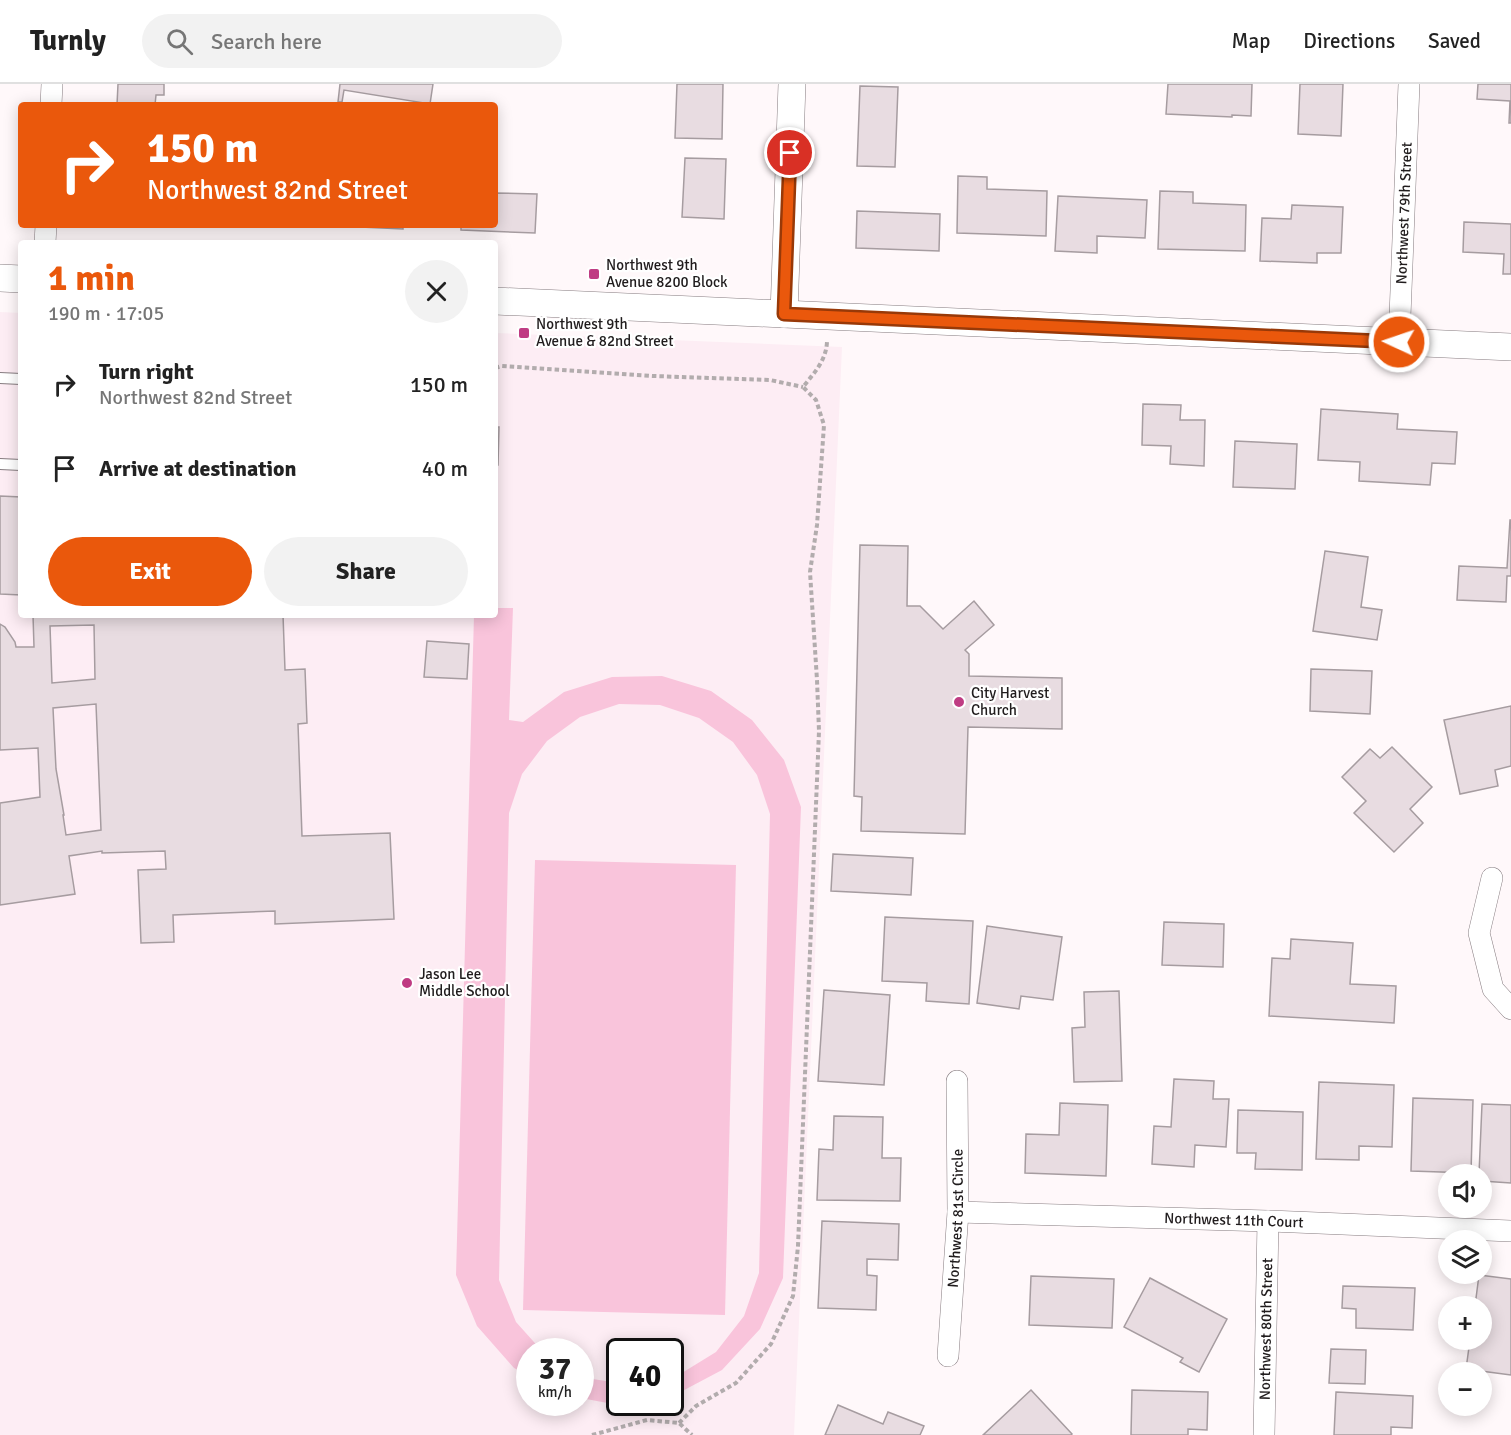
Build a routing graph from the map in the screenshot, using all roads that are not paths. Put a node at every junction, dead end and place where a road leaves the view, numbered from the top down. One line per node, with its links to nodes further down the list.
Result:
1 (52, 84): 4 (street)
2 (792, 84): 8 (street)
3 (1409, 84): 9 (street, Northwest 79th Street)
4 (51, 102)
5 (0, 278): 6 (street)
6 (18, 279)
7 (498, 301): 8 (street)
8 (784, 314): 9 (street)
9 (1399, 342): 10 (street)
10 (1511, 347)
11 (0, 378): 12 (lane)
12 (18, 379)
13 (0, 464): 14 (lane)
14 (18, 465)
15 (1492, 878): 16 (street)
16 (1511, 1009)
17 (957, 1081): 18 (street, Northwest 81st Circle)
18 (958, 1212): 19 (street, Northwest 11th Court); 21 (street, Northwest 81st Circle)
19 (1268, 1221): 20 (street, Northwest 11th Court); 22 (street, Northwest 80th Street)
20 (1511, 1231)
21 (948, 1356)
22 (1264, 1435)

